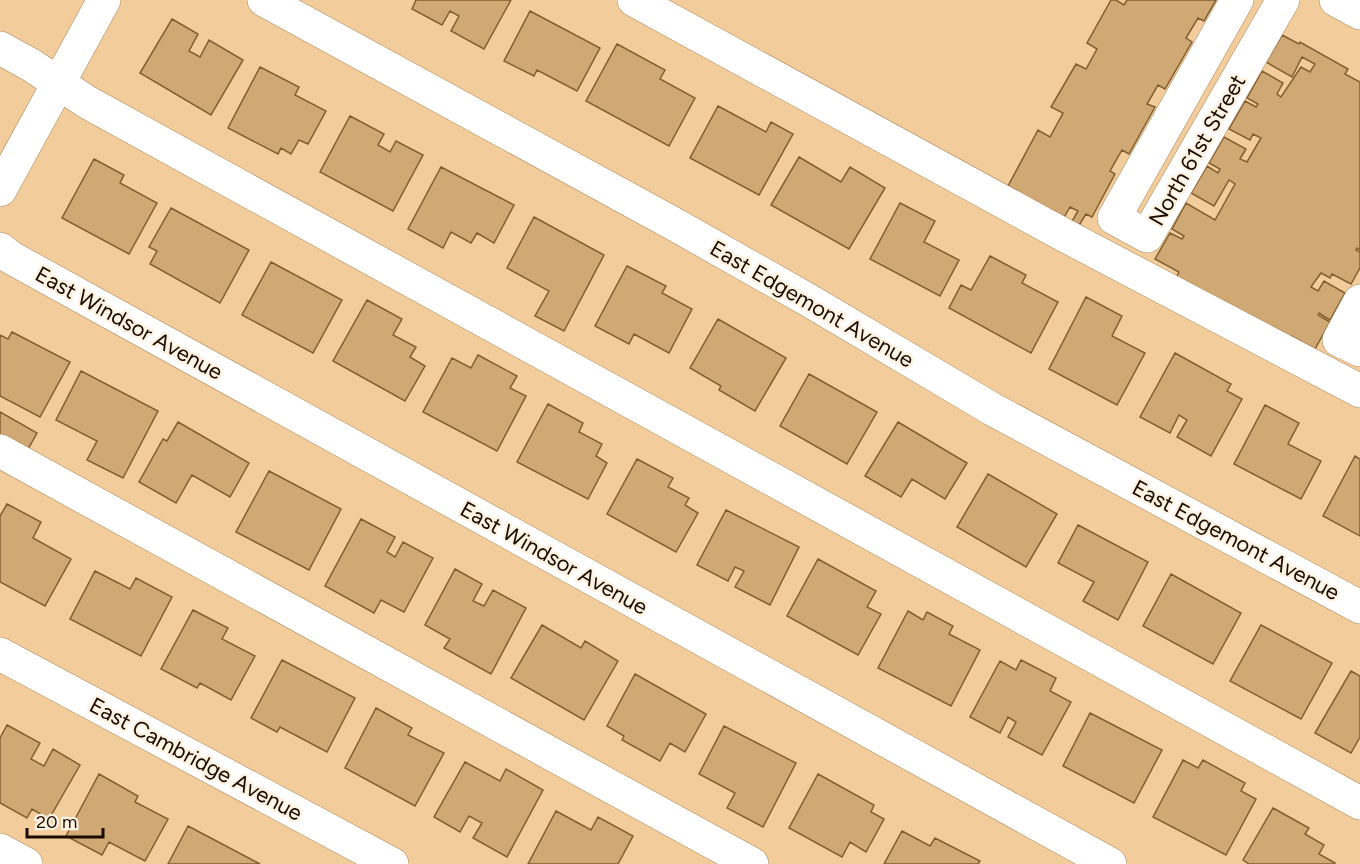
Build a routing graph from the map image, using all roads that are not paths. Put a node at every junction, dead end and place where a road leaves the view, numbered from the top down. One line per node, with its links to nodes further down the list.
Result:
1 (104, 0): 9 (street)
2 (264, 0): 16 (street, East Edgemont Avenue)
3 (634, 0): 14 (street)
4 (1237, 0): 5 (street, North 61st Street)
5 (1284, 0)
6 (1336, 0): 7 (street)
7 (1360, 13)
8 (0, 48): 9 (street)
9 (58, 83): 10 (street); 18 (street)
10 (0, 190)
11 (0, 249): 23 (street, East Windsor Avenue)
12 (1360, 301): 13 (street)
13 (1360, 350)
14 (1360, 391)
15 (0, 451): 22 (street)
16 (1360, 607)
17 (0, 654): 21 (street, East Cambridge Avenue)
18 (1360, 803)
19 (0, 850): 20 (street)
20 (26, 864)
21 (392, 864)
22 (752, 864)
23 (1110, 864)

